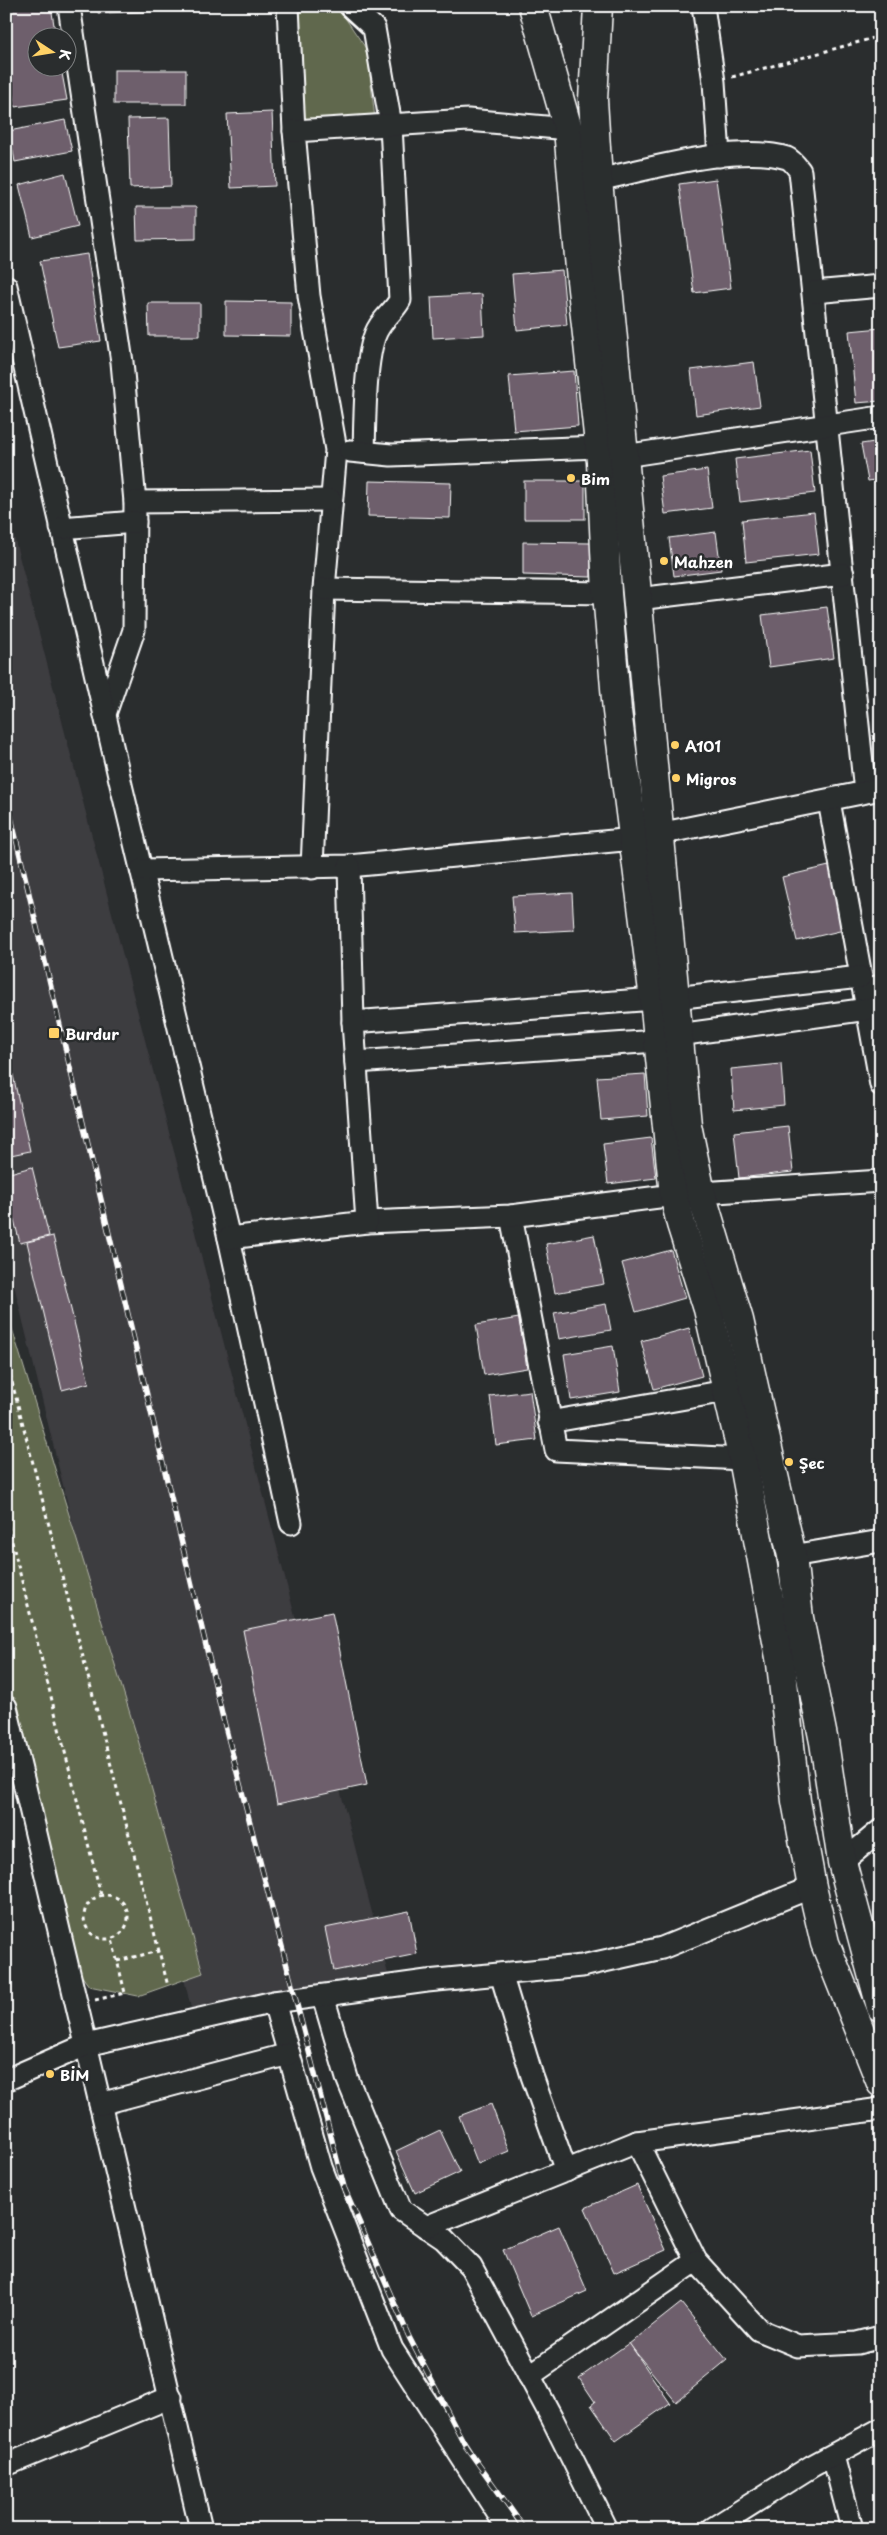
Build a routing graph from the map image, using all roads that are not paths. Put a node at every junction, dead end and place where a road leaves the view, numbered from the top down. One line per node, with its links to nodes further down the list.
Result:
1 (70, 6): 22 (street)
2 (288, 6): 9 (street)
3 (350, 6): 7 (street)
4 (534, 6): 8 (main road)
5 (598, 6): 11 (main road)
6 (703, 6): 10 (street)
7 (391, 125): 8 (street); 9 (street); 19 (street)
8 (568, 129): 17 (main road)
9 (294, 131): 18 (street)
10 (719, 156): 11 (street); 14 (street)
11 (598, 180): 20 (main road)
12 (6, 286): 23 (street)
13 (881, 286): 14 (street)
14 (814, 292): 16 (street)
15 (881, 417): 16 (street)
16 (829, 426): 20 (street); 24 (street)
17 (599, 447): 19 (street); 26 (main road)
18 (336, 450): 19 (street); 21 (street)
19 (364, 452)
20 (624, 456): 27 (main road)
21 (331, 500): 22 (street); 25 (street)
22 (135, 512): 23 (street); 28 (street)
23 (61, 528): 28 (street)
24 (843, 574): 27 (street); 29 (street)
25 (324, 590): 26 (street); 33 (street)
26 (607, 593): 31 (main road)
27 (638, 599): 31 (main road)
28 (104, 714): 34 (street)
29 (873, 790): 30 (street)
30 (829, 801): 31 (street); 35 (street)
31 (646, 837): 32 (street); 36 (main road)
32 (349, 866): 33 (street); 37 (street)
33 (312, 868): 34 (street)
34 (141, 870): 46 (street)
35 (868, 990): 36 (street); 38 (street); 40 (street)
36 (664, 999): 37 (street); 38 (main road)
37 (353, 1022): 39 (street)
38 (668, 1038): 39 (street); 42 (main road); 43 (main road)
39 (356, 1062): 45 (street)
40 (881, 1085)
41 (881, 1181): 42 (street)
42 (701, 1193): 52 (main road)
43 (674, 1195): 44 (street); 47 (main road)
44 (511, 1216): 45 (street); 48 (street)
45 (367, 1222): 46 (street)
46 (229, 1238): 50 (street)
47 (726, 1391): 48 (street); 49 (main road)
48 (549, 1422): 49 (street)
49 (743, 1459): 57 (main road)
50 (291, 1523)
51 (881, 1541): 52 (street)
52 (792, 1556): 56 (main road)
53 (6, 1707): 54 (street)
54 (10, 1740): 62 (street)
55 (881, 1830): 56 (street)
56 (842, 1862): 57 (main road); 61 (main road)
57 (812, 1887): 58 (street); 65 (main road)
58 (501, 1974): 59 (street); 69 (street)
59 (322, 1996): 60 (street); 70 (street)
60 (274, 2002): 62 (street); 63 (street)
61 (881, 2007)
62 (86, 2045): 64 (street); 66 (street)
63 (289, 2054): 66 (street); 79 (street)
64 (6, 2080)
65 (881, 2083)
66 (100, 2104): 74 (street)
67 (881, 2108): 68 (street)
68 (637, 2142): 69 (street); 71 (street)
69 (566, 2171): 70 (street)
70 (426, 2227): 73 (street)
71 (696, 2261): 72 (street); 73 (street)
72 (881, 2337)
73 (529, 2376): 80 (street)
74 (171, 2397): 77 (street); 78 (street)
75 (881, 2429): 76 (street)
76 (834, 2456): 81 (street); 82 (street)
77 (6, 2465)
78 (201, 2529)
79 (508, 2529)
80 (607, 2529)
81 (712, 2529)
82 (852, 2529)

